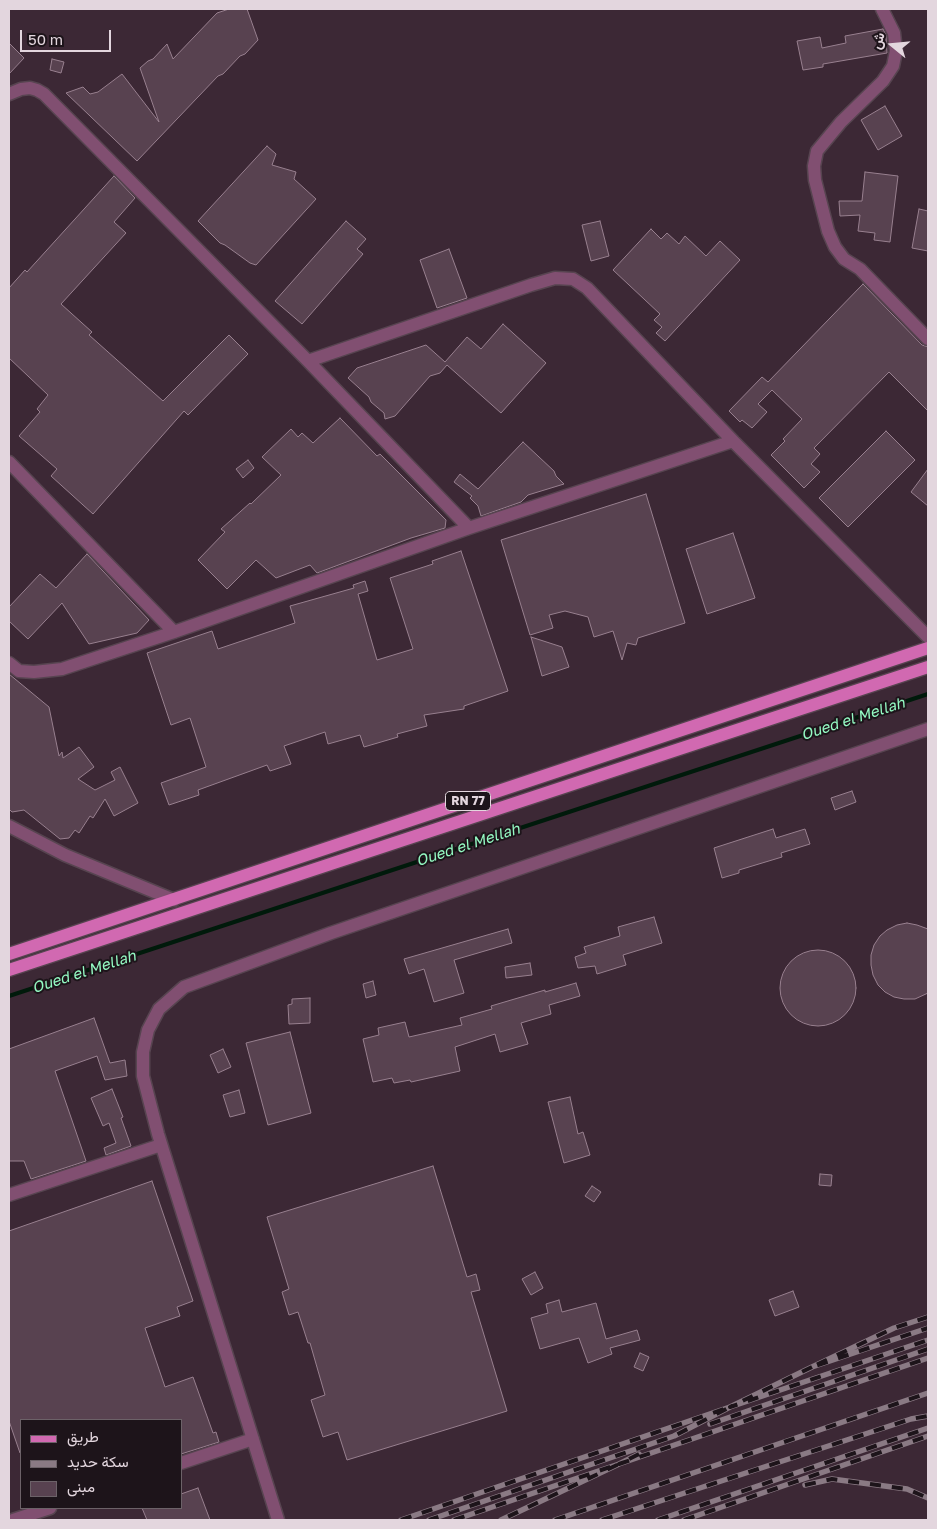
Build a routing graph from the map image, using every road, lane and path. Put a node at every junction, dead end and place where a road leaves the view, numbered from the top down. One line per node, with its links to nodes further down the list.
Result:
1 (882, 9): 3 (street)
2 (9, 94): 4 (street)
3 (928, 339)
4 (308, 361): 5 (street); 7 (street)
5 (733, 441): 7 (street); 9 (street)
6 (9, 462): 8 (street)
7 (469, 528): 8 (street)
8 (174, 632): 11 (street)
9 (928, 637)
10 (928, 648): 15 (main road, RN 77)
11 (9, 663)
12 (928, 667): 17 (main road, RN 77)
13 (928, 729): 18 (street)
14 (9, 826): 15 (street)
15 (174, 900): 16 (main road, RN 77)
16 (9, 954)
17 (9, 970)
18 (161, 1145): 19 (street); 20 (street)
19 (9, 1195)
20 (252, 1439): 21 (street); 24 (street)
21 (182, 1463)
22 (47, 1509): 23 (street)
23 (13, 1520)
24 (278, 1520)

